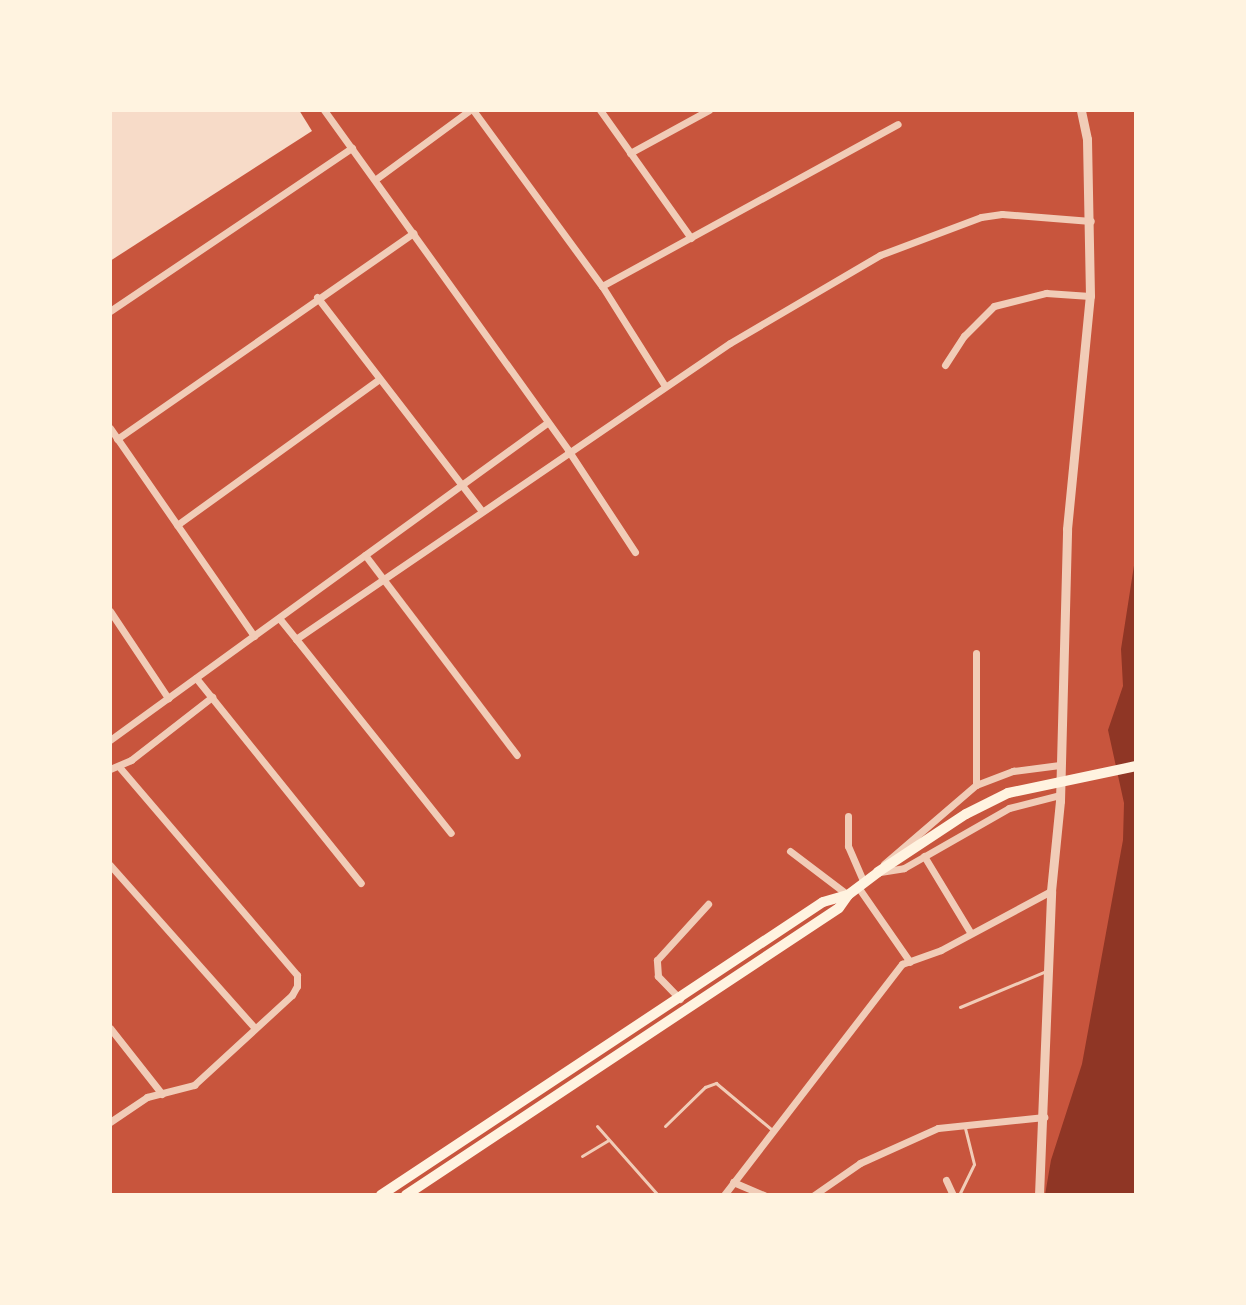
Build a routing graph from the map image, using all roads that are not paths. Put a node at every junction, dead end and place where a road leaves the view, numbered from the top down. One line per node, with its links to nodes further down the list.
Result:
1 (324, 110): 7 (street)
2 (471, 110): 9 (street); 13 (street)
3 (600, 110): 8 (street)
4 (709, 110): 8 (street)
5 (1081, 110): 10 (street)
6 (898, 124): 12 (street)
7 (352, 148): 9 (street); 16 (street)
8 (630, 153): 12 (street)
9 (376, 179): 11 (street)
10 (1091, 221): 14 (street); 19 (street)
11 (413, 233): 15 (street); 20 (street)
12 (691, 238): 13 (street)
13 (602, 286): 19 (street)
14 (1090, 296): 17 (street); 40 (street)
15 (317, 297): 18 (street); 22 (street)
16 (110, 311)
17 (945, 365)
18 (378, 380): 24 (street); 26 (street)
19 (665, 386): 23 (street)
20 (547, 423): 23 (street); 24 (street)
21 (110, 428): 22 (street)
22 (117, 439): 26 (street)
23 (568, 450): 25 (street); 27 (street)
24 (461, 486): 25 (street); 28 (street)
25 (482, 511): 29 (street)
26 (177, 525): 32 (street)
27 (635, 552)
28 (365, 555): 29 (street); 31 (street)
29 (384, 578): 33 (street); 39 (street)
30 (110, 611): 37 (street)
31 (279, 618): 32 (street); 33 (street)
32 (254, 636): 35 (street)
33 (296, 639): 47 (street)
34 (976, 653): 44 (street)
35 (196, 678): 36 (street); 37 (street)
36 (212, 697): 42 (street); 52 (street)
37 (168, 698): 38 (street)
38 (110, 740)
39 (517, 755)
40 (1060, 765): 44 (street); 45 (street)
41 (1136, 766): 51 (main road)
42 (120, 768): 43 (street); 62 (street)
43 (110, 769)
44 (976, 785): 51 (street)
45 (1060, 795): 49 (street); 54 (street)
46 (848, 816): 53 (street)
47 (451, 833)
48 (790, 851): 55 (street)
49 (924, 856): 51 (street); 57 (street)
50 (110, 865): 62 (street)
51 (878, 872): 53 (main road)
52 (361, 883)
53 (861, 885): 55 (main road); 58 (street)
54 (1051, 891): 57 (street); 59 (street)
55 (848, 895): 60 (main road); 77 (main road)
56 (708, 904): 60 (street)
57 (970, 932): 58 (street)
58 (910, 962): 70 (street)
59 (1050, 970): 61 (lane); 65 (street)
60 (680, 999): 76 (main road)
61 (960, 1007)
62 (254, 1027): 64 (street)
63 (110, 1028): 64 (street)
64 (162, 1094): 66 (street)
65 (1044, 1117): 67 (street); 83 (street)
66 (110, 1122)
67 (964, 1125): 75 (street); 82 (lane)
68 (597, 1126): 71 (lane)
69 (665, 1126): 70 (lane)
70 (771, 1129): 74 (street)
71 (609, 1140): 72 (lane); 78 (lane)
72 (582, 1156)
73 (946, 1180): 81 (street)
74 (733, 1182): 79 (street); 80 (street)
75 (816, 1194)
76 (381, 1195)
77 (406, 1195)
78 (658, 1195)
79 (724, 1195)
80 (764, 1195)
81 (953, 1195)
82 (959, 1195)
83 (1039, 1195)

